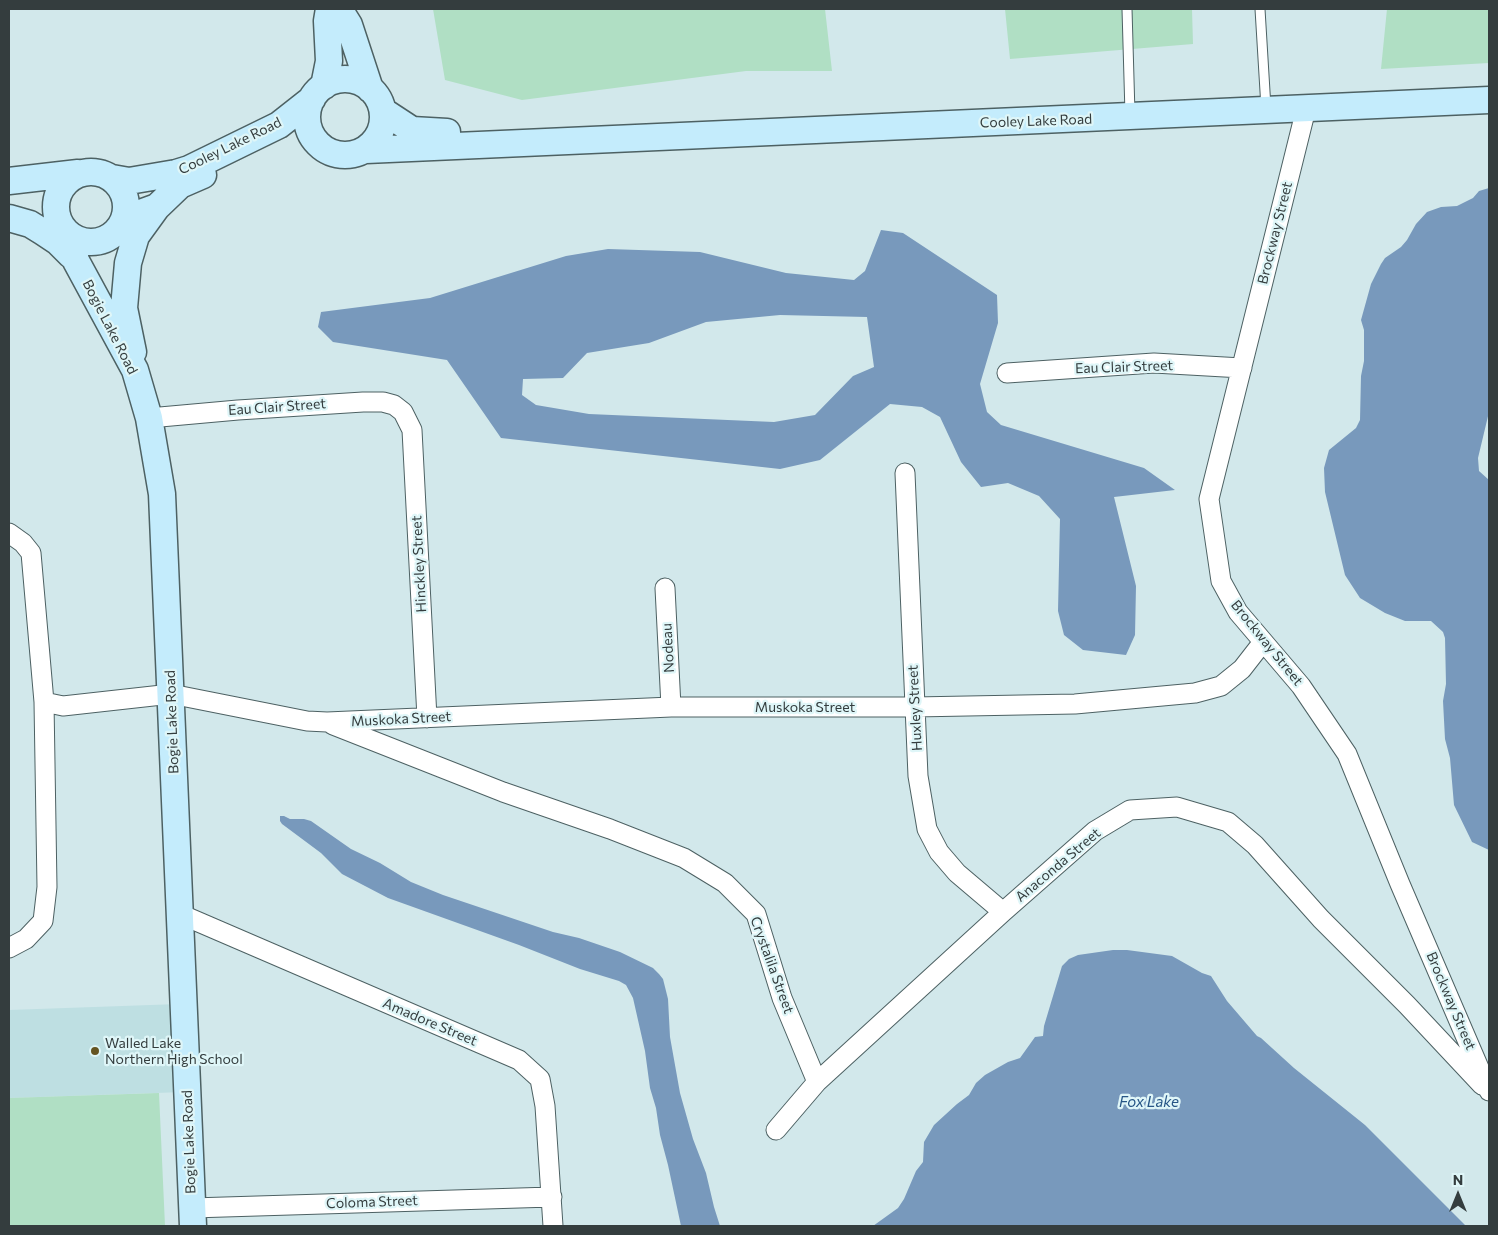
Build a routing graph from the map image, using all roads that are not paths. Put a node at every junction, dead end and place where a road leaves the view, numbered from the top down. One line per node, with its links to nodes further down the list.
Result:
1 (329, 9): 5 (street)
2 (339, 9): 6 (street)
3 (1127, 9): 10 (lane)
4 (1260, 9): 9 (lane)
5 (318, 92): 6 (street); 12 (street); 15 (street, Cooley Lake Road)
6 (377, 100): 11 (street, Cooley Lake Road); 13 (street)
7 (1489, 100): 8 (street, Cooley Lake Road)
8 (1306, 109): 9 (street, Cooley Lake Road); 24 (street, Brockway Street)
9 (1266, 111): 10 (street, Cooley Lake Road)
10 (1130, 117): 11 (street, Cooley Lake Road)
11 (582, 140): 13 (street, Cooley Lake Road)
12 (318, 144): 13 (street); 18 (street, Cooley Lake Road)
13 (366, 150)
14 (78, 173): 15 (street); 16 (street); 21 (street)
15 (112, 178): 20 (street)
16 (9, 181)
17 (9, 199): 21 (street)
18 (157, 207): 20 (street, Cooley Lake Road); 23 (street)
19 (9, 218): 22 (street)
20 (121, 224): 21 (street); 23 (street, Bogie Lake Road)
21 (68, 234): 22 (street, Bogie Lake Road)
22 (76, 261): 25 (street, Bogie Lake Road)
23 (124, 308): 25 (street)
24 (1242, 368): 26 (street, Eau Clair Street); 32 (street, Brockway Street)
25 (135, 370): 28 (street, Bogie Lake Road)
26 (1007, 373)
27 (403, 412): 28 (street, Eau Clair Street); 37 (street, Hinckley Street)
28 (149, 418): 33 (street, Bogie Lake Road)
29 (905, 473): 36 (street, Huxley Street)
30 (9, 533): 34 (street)
31 (665, 588): 35 (street, Nodeau)
32 (1263, 642): 36 (street, Muskoka Street); 44 (street, Brockway Street)
33 (171, 694): 34 (street, Muskoka Street); 38 (street, Muskoka Street); 41 (street, Bogie Lake Road)
34 (44, 702): 42 (street)
35 (671, 707): 36 (street, Muskoka Street); 37 (street, Muskoka Street)
36 (914, 707): 40 (street, Huxley Street)
37 (427, 718): 38 (street, Muskoka Street)
38 (327, 722): 39 (street, Muskoka Street)
39 (646, 843): 43 (street, Crystalila Street)
40 (1003, 912): 43 (street, Anaconda Street); 44 (street, Anaconda Street)
41 (180, 914): 46 (street, Amadore Street); 47 (street, Bogie Lake Road)
42 (9, 948)
43 (817, 1082): 45 (street, Anaconda Street)
44 (1489, 1092)
45 (776, 1130)
46 (552, 1197): 47 (street, Coloma Street); 48 (street, Amadore Street)
47 (193, 1217)
48 (554, 1226)

